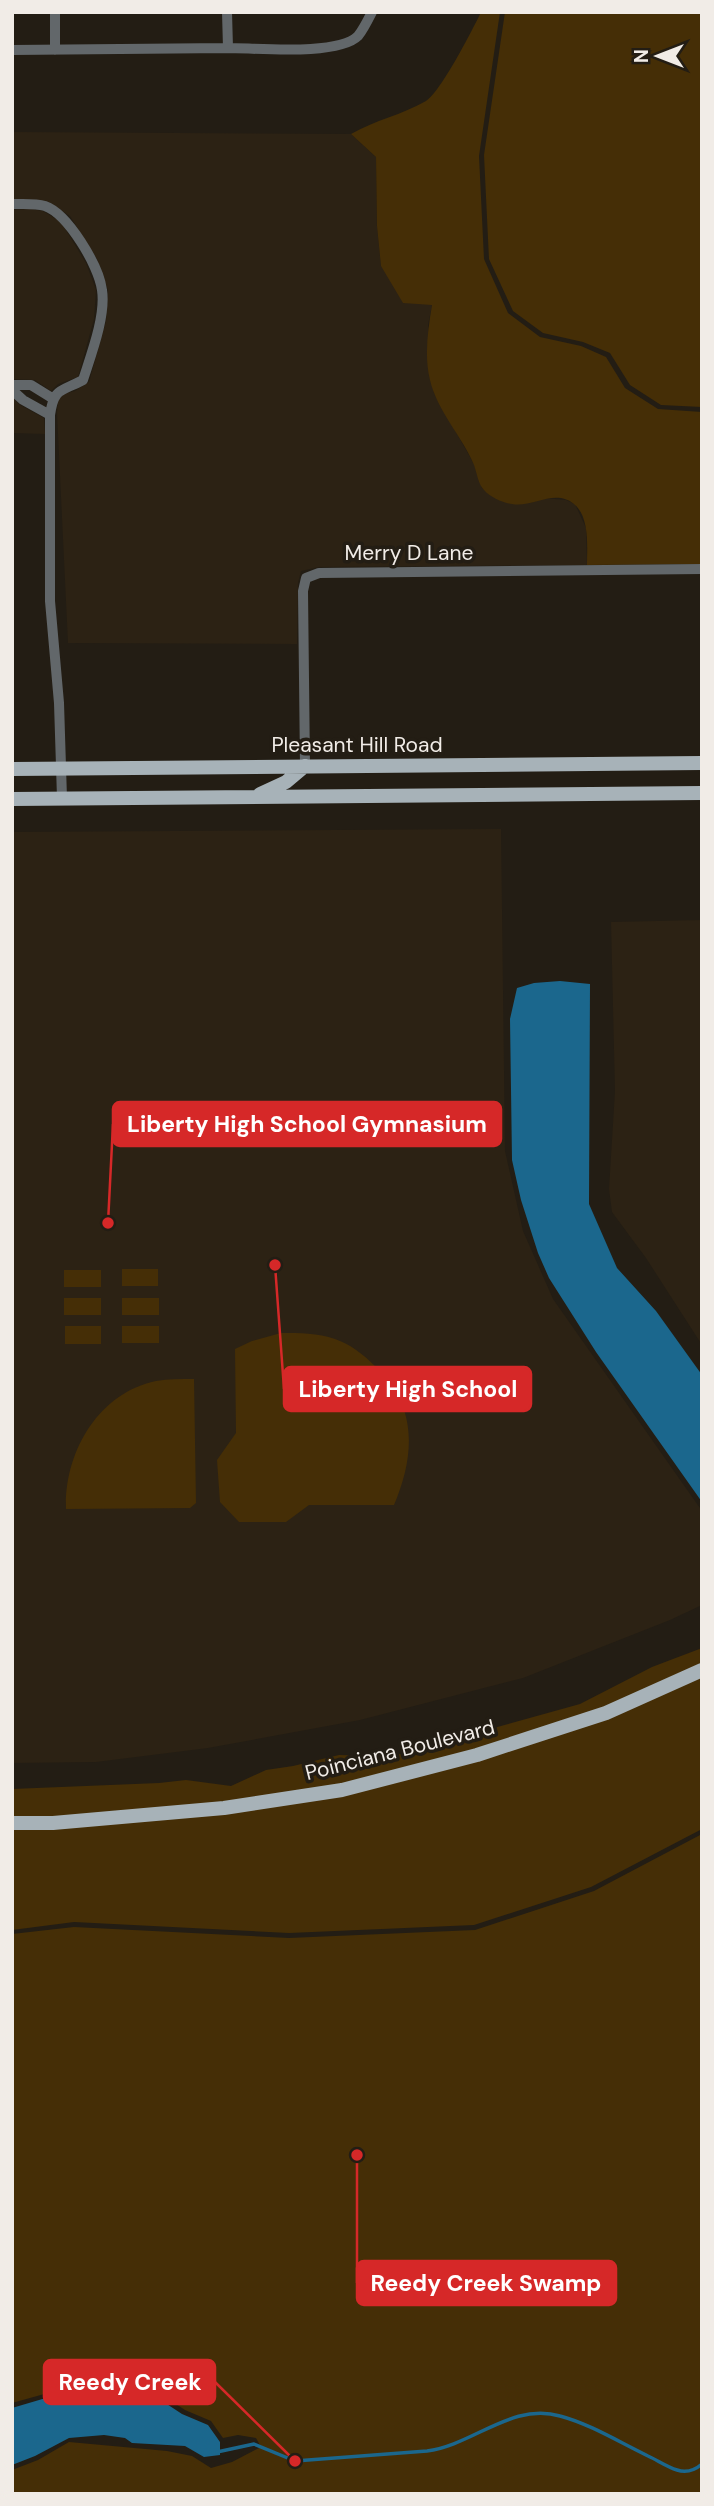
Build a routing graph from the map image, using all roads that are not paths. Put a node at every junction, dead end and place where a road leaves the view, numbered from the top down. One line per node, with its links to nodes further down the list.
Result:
1 (55, 12): 6 (street)
2 (227, 12): 4 (street)
3 (372, 12): 4 (street)
4 (228, 48): 6 (street)
5 (12, 50): 6 (street)
6 (55, 50)
7 (12, 204): 9 (street)
8 (12, 387): 9 (street); 10 (street)
9 (52, 398): 10 (street)
10 (50, 415): 15 (street)
11 (702, 569): 13 (street, Merry D Lane)
12 (702, 763): 13 (main road, Pleasant Hill Road)
13 (305, 766): 15 (main road, Pleasant Hill Road); 17 (main road)
14 (12, 769): 15 (main road, Pleasant Hill Road)
15 (61, 769): 18 (street)
16 (702, 793): 17 (main road)
17 (252, 797): 18 (main road)
18 (62, 798): 19 (main road)
19 (12, 799)
20 (702, 1671): 21 (main road, Poinciana Boulevard)
21 (12, 1823)

